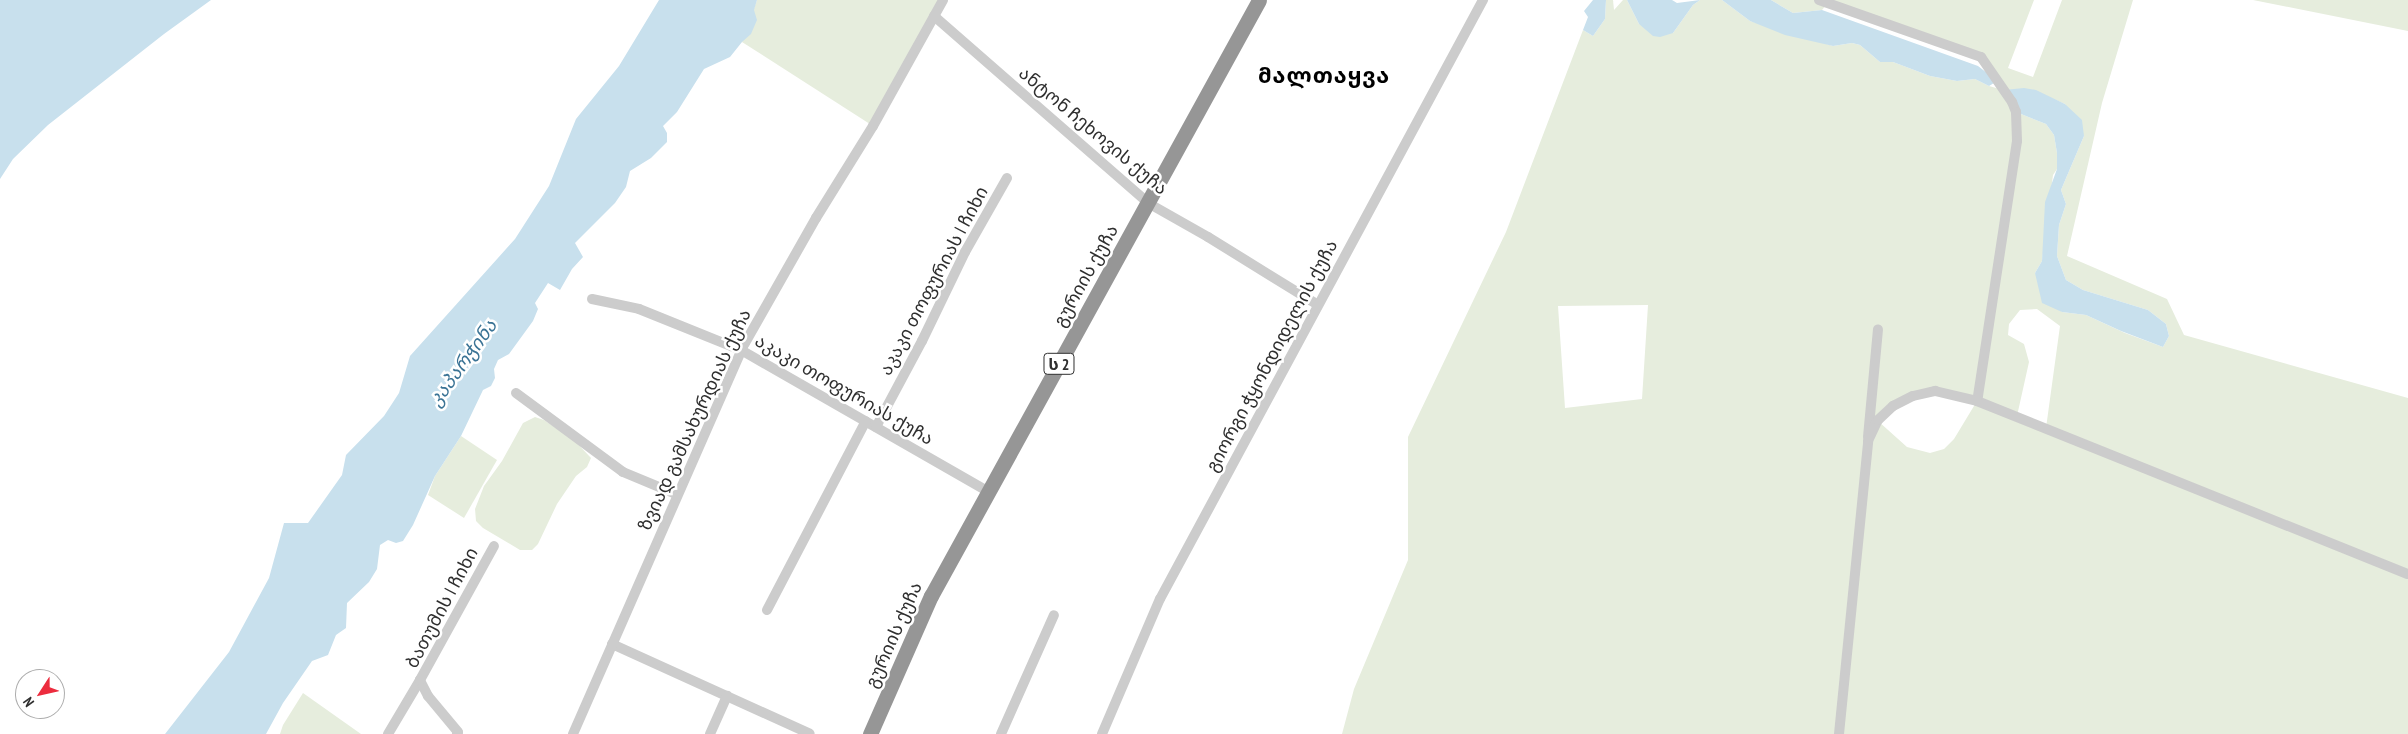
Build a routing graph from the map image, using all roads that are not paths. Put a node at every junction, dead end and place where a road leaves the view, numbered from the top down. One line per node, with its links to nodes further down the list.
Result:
1 (943, 0): 5 (street, ზვიად გამსახურდიას ქუჩა)
2 (1259, 0): 7 (highway, გურიის ქუჩა / ს 2)
3 (1483, 0): 9 (street, გიორგი ჭყონდიდელის ქუჩა)
4 (1819, 0): 13 (street)
5 (934, 16): 7 (street, ანტონ ჩეხოვის ქუჩა); 11 (street, ზვიად გამსახურდიას ქუჩა)
6 (1007, 178): 15 (street, აკაკი თოფურიას I ჩიხი)
7 (1148, 203): 9 (street, ანტონ ჩეხოვის ქუჩა); 17 (highway, გურიის ქუჩა / ს 2)
8 (592, 299): 11 (street, აკაკი თოფურიას ქუჩა)
9 (1318, 305): 33 (street, გიორგი ჭყონდიდელის ქუჩა)
10 (1878, 328): 16 (street)
11 (741, 350): 14 (street, აკაკი თოფურიას ქუჩა); 18 (street, ზვიად გამსახურდიას ქუჩა)
12 (516, 394): 18 (street)
13 (1977, 401): 16 (street); 20 (street)
14 (866, 421): 15 (street, აკაკი თოფურიას ქუჩა); 21 (street)
15 (876, 426): 17 (street, აკაკი თოფურიას ქუჩა)
16 (1866, 448): 34 (street)
17 (989, 492): 31 (highway, გურიის ქუჩა / ს 2)
18 (676, 494): 23 (street, ზვიად გამსახურდიას ქუჩა)
19 (494, 546): 24 (street, ბათუმის I ჩიხი)
20 (2408, 574)
21 (767, 610)
22 (1054, 615): 32 (street)
23 (612, 644): 25 (street); 28 (street, ზვიად გამსახურდიას ქუჩა)
24 (420, 680): 26 (street); 27 (street, ბათუმის I ჩიხი)
25 (727, 696): 29 (street); 30 (street)
26 (388, 734)
27 (457, 734)
28 (573, 734)
29 (710, 734)
30 (810, 734)
31 (870, 734)
32 (1001, 734)
33 (1102, 734)
34 (1839, 734)

